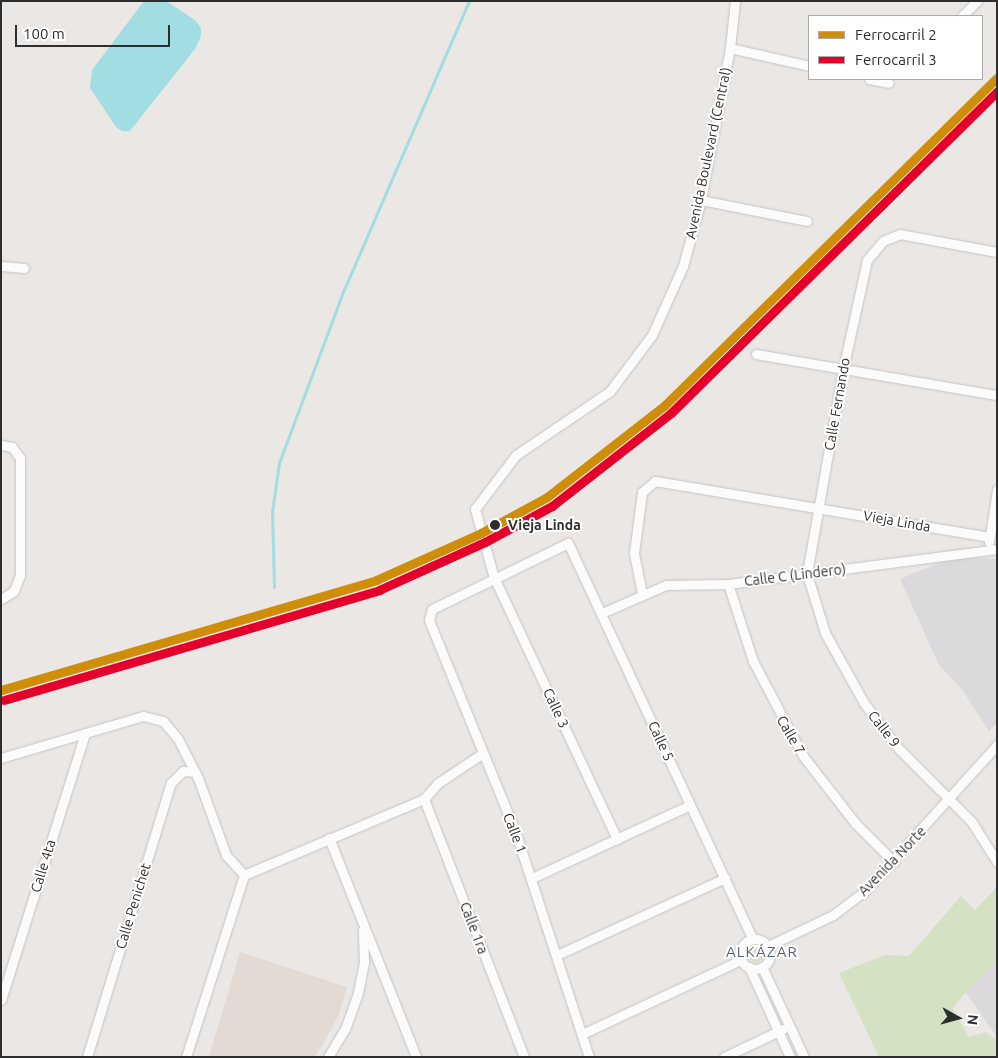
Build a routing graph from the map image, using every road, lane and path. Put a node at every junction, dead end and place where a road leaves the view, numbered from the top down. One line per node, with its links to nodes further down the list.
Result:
1 (735, 1): 4 (street, Avenida Boulevard (Central))
2 (977, 1): 3 (street)
3 (963, 15)
4 (730, 48): 5 (street); 8 (street, Avenida Boulevard (Central))
5 (808, 66)
6 (874, 80): 7 (street)
7 (889, 83)
8 (701, 200): 9 (street); 22 (street, Avenida Boulevard (Central))
9 (808, 221)
10 (997, 252): 14 (street, Calle Fernando)
11 (1, 266): 12 (street)
12 (24, 268)
13 (756, 354): 14 (street)
14 (842, 369): 15 (street); 18 (street, Calle Fernando)
15 (997, 395)
16 (1, 445): 25 (street)
17 (997, 490): 19 (street)
18 (818, 507): 19 (street, Vieja Linda); 21 (street, Calle Fernando); 24 (street, Vieja Linda)
19 (988, 537): 20 (street)
20 (994, 549): 21 (street, Calle C (Lindero))
21 (807, 574): 23 (street, Calle C (Lindero)); 33 (street, Calle 9)
22 (494, 578): 26 (street, Calle 5); 29 (street, Calle 1); 36 (street, Calle 3)
23 (728, 584): 24 (street, Calle C (Lindero)); 37 (street, Calle 7)
24 (642, 594): 26 (street, Calle C (Lindero))
25 (1, 599)
26 (602, 613): 34 (street, Calle 5)
27 (84, 733): 30 (street); 31 (street); 49 (street, Calle 4ta)
28 (995, 747): 33 (street, Avenida Norte)
29 (483, 753): 32 (street); 40 (street, Calle 1)
30 (1, 758)
31 (194, 772): 39 (street); 53 (street, Calle Penichet)
32 (424, 799): 35 (street); 57 (street, Calle 1ra)
33 (948, 800): 37 (street, Avenida Norte); 38 (street, Calle 9)
34 (690, 805): 36 (street); 41 (street, Calle 5)
35 (329, 838): 39 (street); 42 (street)
36 (617, 839): 40 (street)
37 (894, 862): 44 (street, Avenida Norte)
38 (997, 862)
39 (244, 875): 54 (street)
40 (532, 878): 45 (street, Calle 1)
41 (725, 878): 43 (street, Calle 5); 45 (street)
42 (360, 910): 55 (street); 56 (street)
43 (753, 939): 44 (street); 46 (street)
44 (768, 946): 47 (street)
45 (557, 955): 52 (street, Calle 1)
46 (742, 960): 48 (street); 52 (street)
47 (762, 967): 48 (street); 50 (street)
48 (748, 968): 51 (street)
49 (1, 1000)
50 (790, 1026): 51 (street); 61 (street)
51 (778, 1032): 59 (street); 60 (street)
52 (582, 1034): 58 (street, Calle 1)
53 (88, 1057)
54 (186, 1057)
55 (328, 1057)
56 (416, 1057)
57 (524, 1057)
58 (589, 1057)
59 (724, 1057)
60 (790, 1057)
61 (804, 1057)

